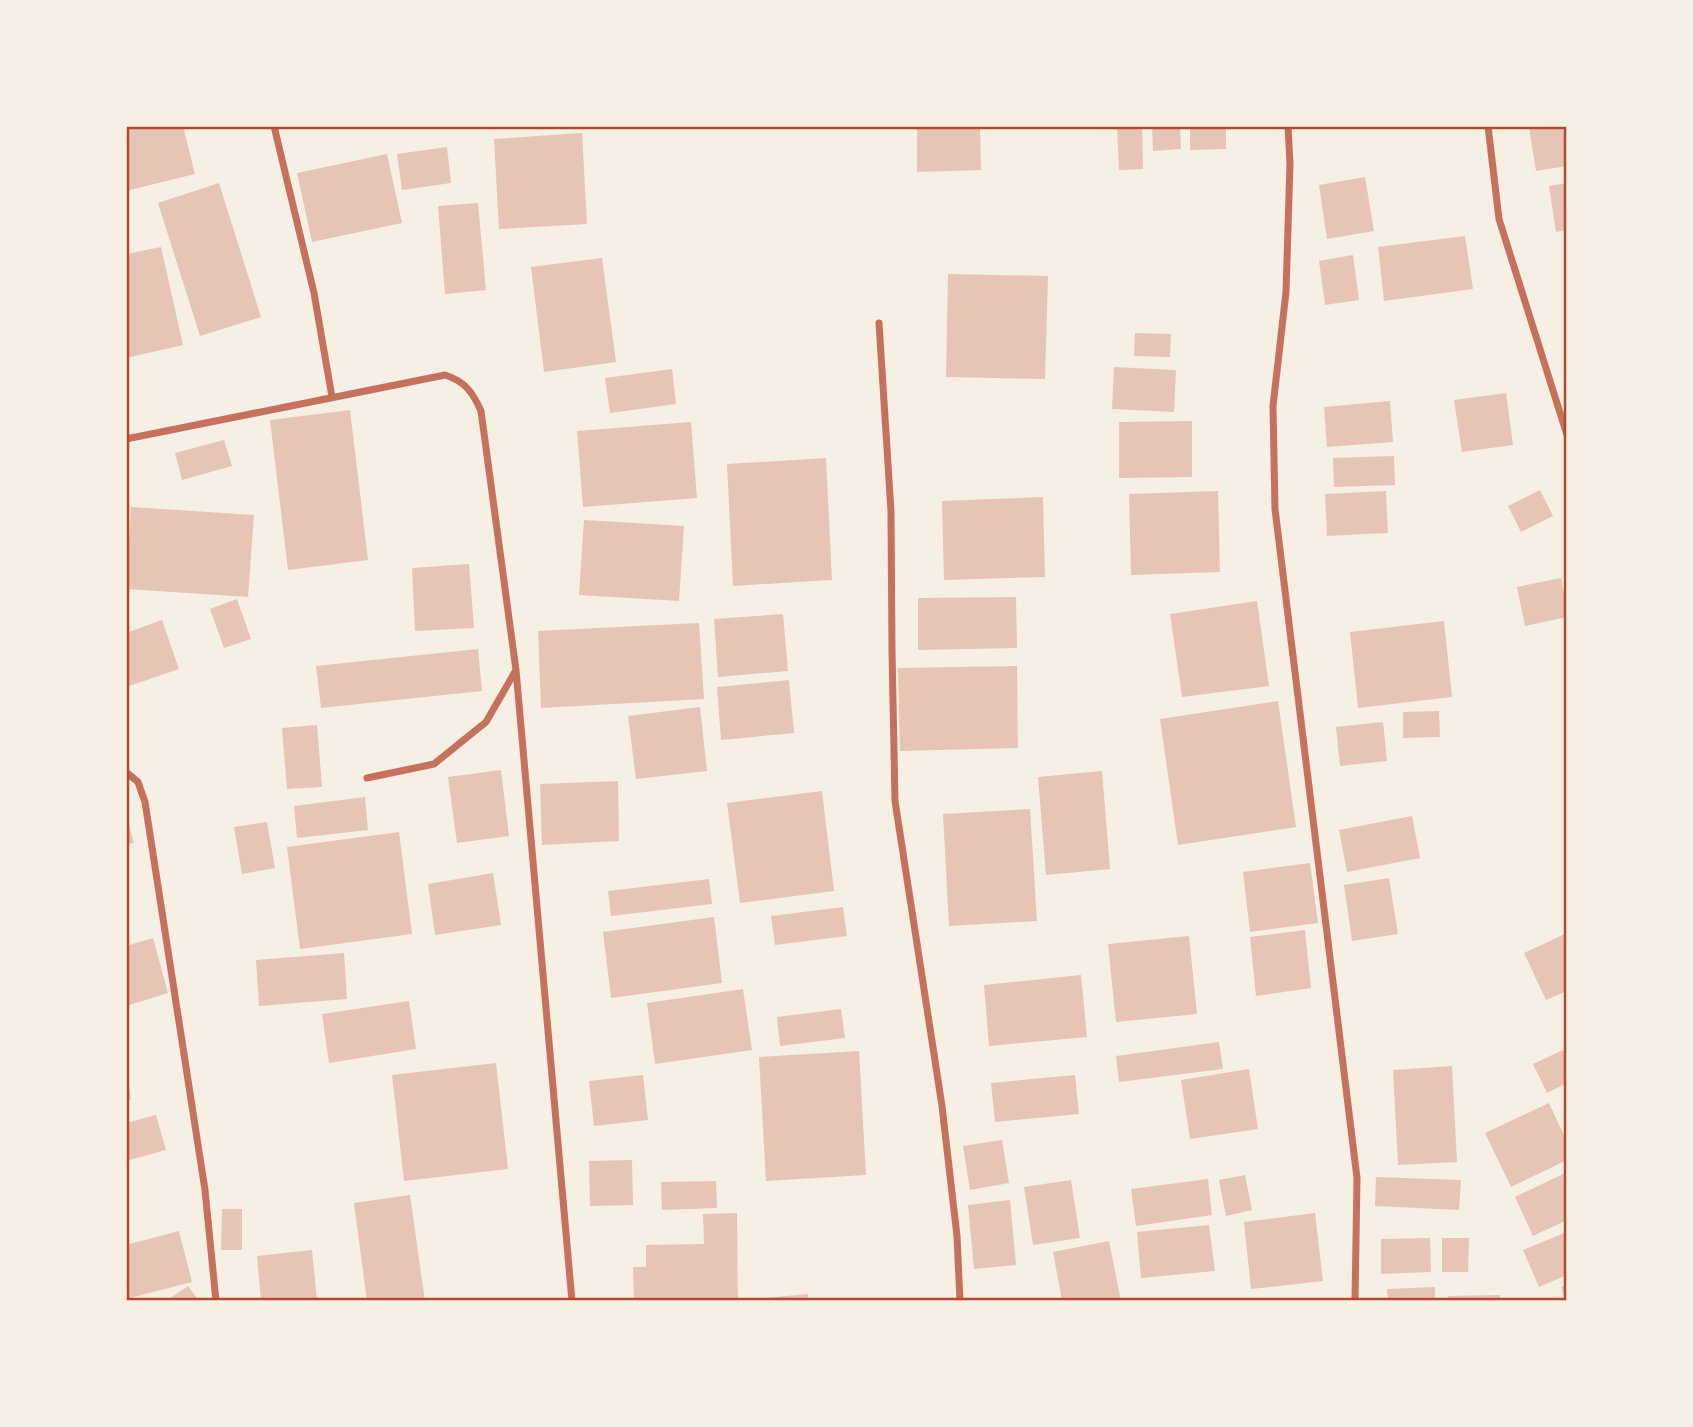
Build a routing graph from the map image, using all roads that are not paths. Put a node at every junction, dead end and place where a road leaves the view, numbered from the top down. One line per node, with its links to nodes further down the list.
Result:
1 (274, 126): 5 (street)
2 (1288, 126): 14 (street)
3 (1488, 126): 6 (street)
4 (879, 323): 13 (street)
5 (332, 397): 7 (street); 8 (street)
6 (1567, 435)
7 (126, 439)
8 (516, 670): 10 (street); 12 (street)
9 (126, 772): 11 (street)
10 (367, 778)
11 (216, 1301)
12 (572, 1301)
13 (960, 1301)
14 (1355, 1301)

